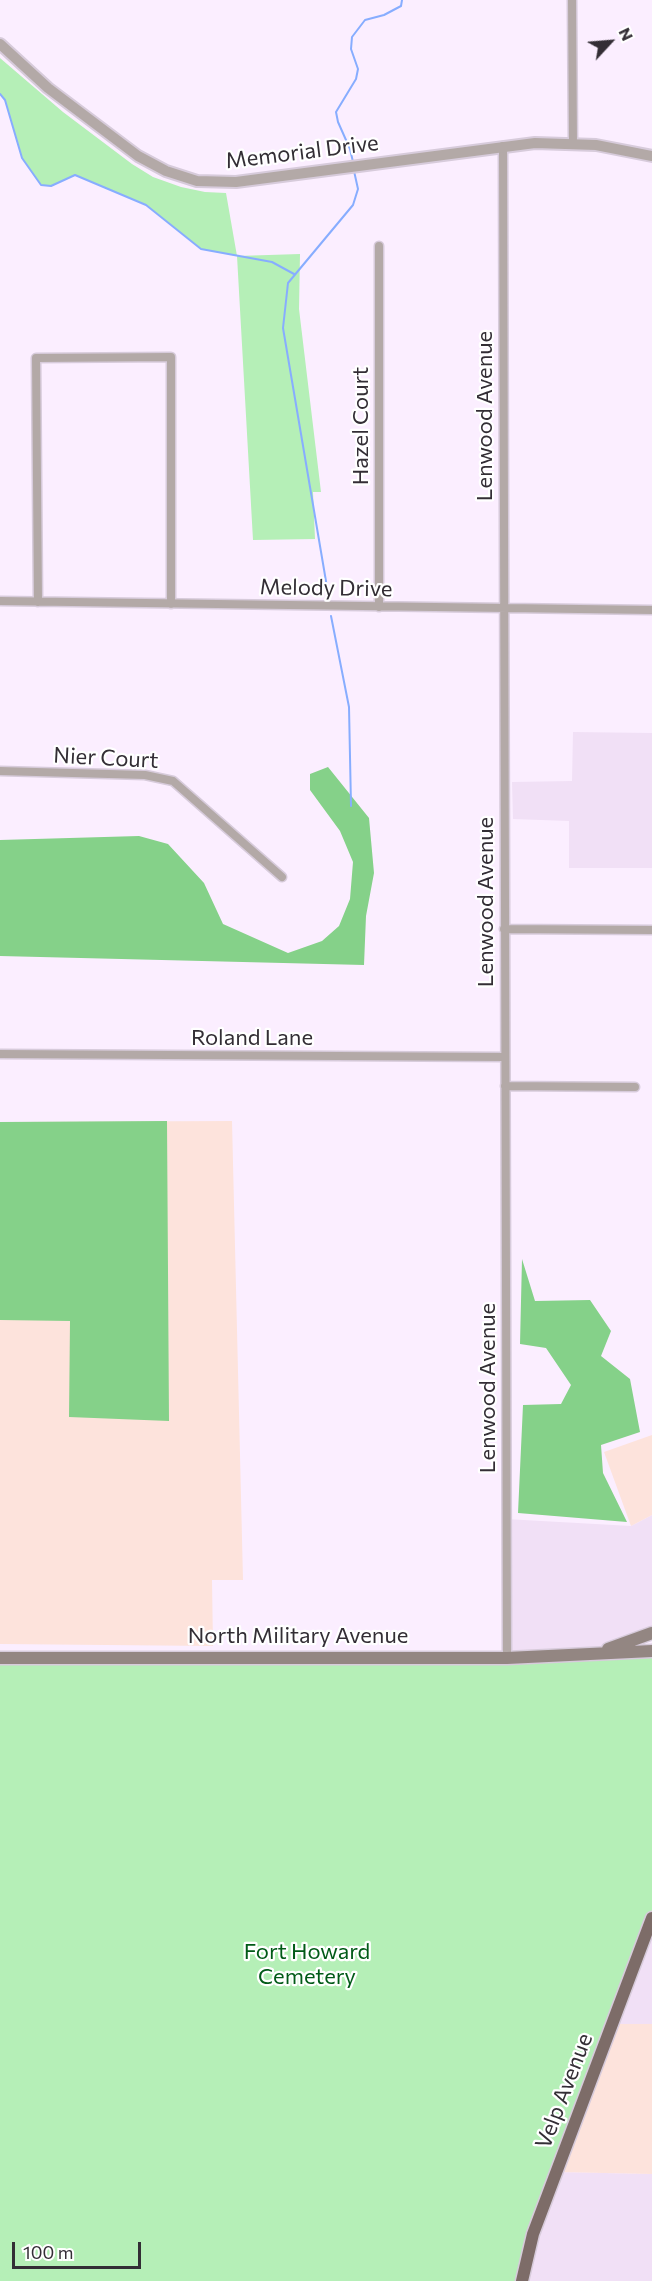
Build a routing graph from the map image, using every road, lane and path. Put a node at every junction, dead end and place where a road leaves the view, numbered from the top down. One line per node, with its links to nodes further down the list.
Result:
1 (572, 0): 3 (street)
2 (0, 44): 4 (street, Memorial Drive)
3 (573, 143): 4 (street, Memorial Drive); 5 (street, Memorial Drive)
4 (502, 146): 11 (street, Lenwood Avenue)
5 (652, 156)
6 (379, 246): 10 (street, Hazel Court)
7 (0, 601): 8 (street, Melody Drive)
8 (38, 602): 9 (street, Melody Drive); 9 (street)
9 (171, 604): 10 (street, Melody Drive)
10 (379, 607): 11 (street, Melody Drive)
11 (503, 608): 12 (street, Melody Drive); 15 (street, Lenwood Avenue)
12 (652, 610)
13 (0, 771): 14 (street, Nier Court)
14 (282, 877)
15 (504, 929): 16 (street); 18 (street, Lenwood Avenue)
16 (652, 930)
17 (0, 1054): 18 (street, Roland Lane)
18 (505, 1057): 19 (street, Lenwood Avenue)
19 (505, 1086): 20 (street); 25 (street, Lenwood Avenue)
20 (635, 1087)
21 (652, 1633): 23 (main road, North Military Avenue)
22 (652, 1651): 23 (main road, North Military Avenue)
23 (596, 1653): 25 (main road, North Military Avenue)
24 (0, 1658): 25 (main road, North Military Avenue)
25 (507, 1658)
26 (652, 1918): 27 (main road, Velp Avenue)
27 (522, 2281)

